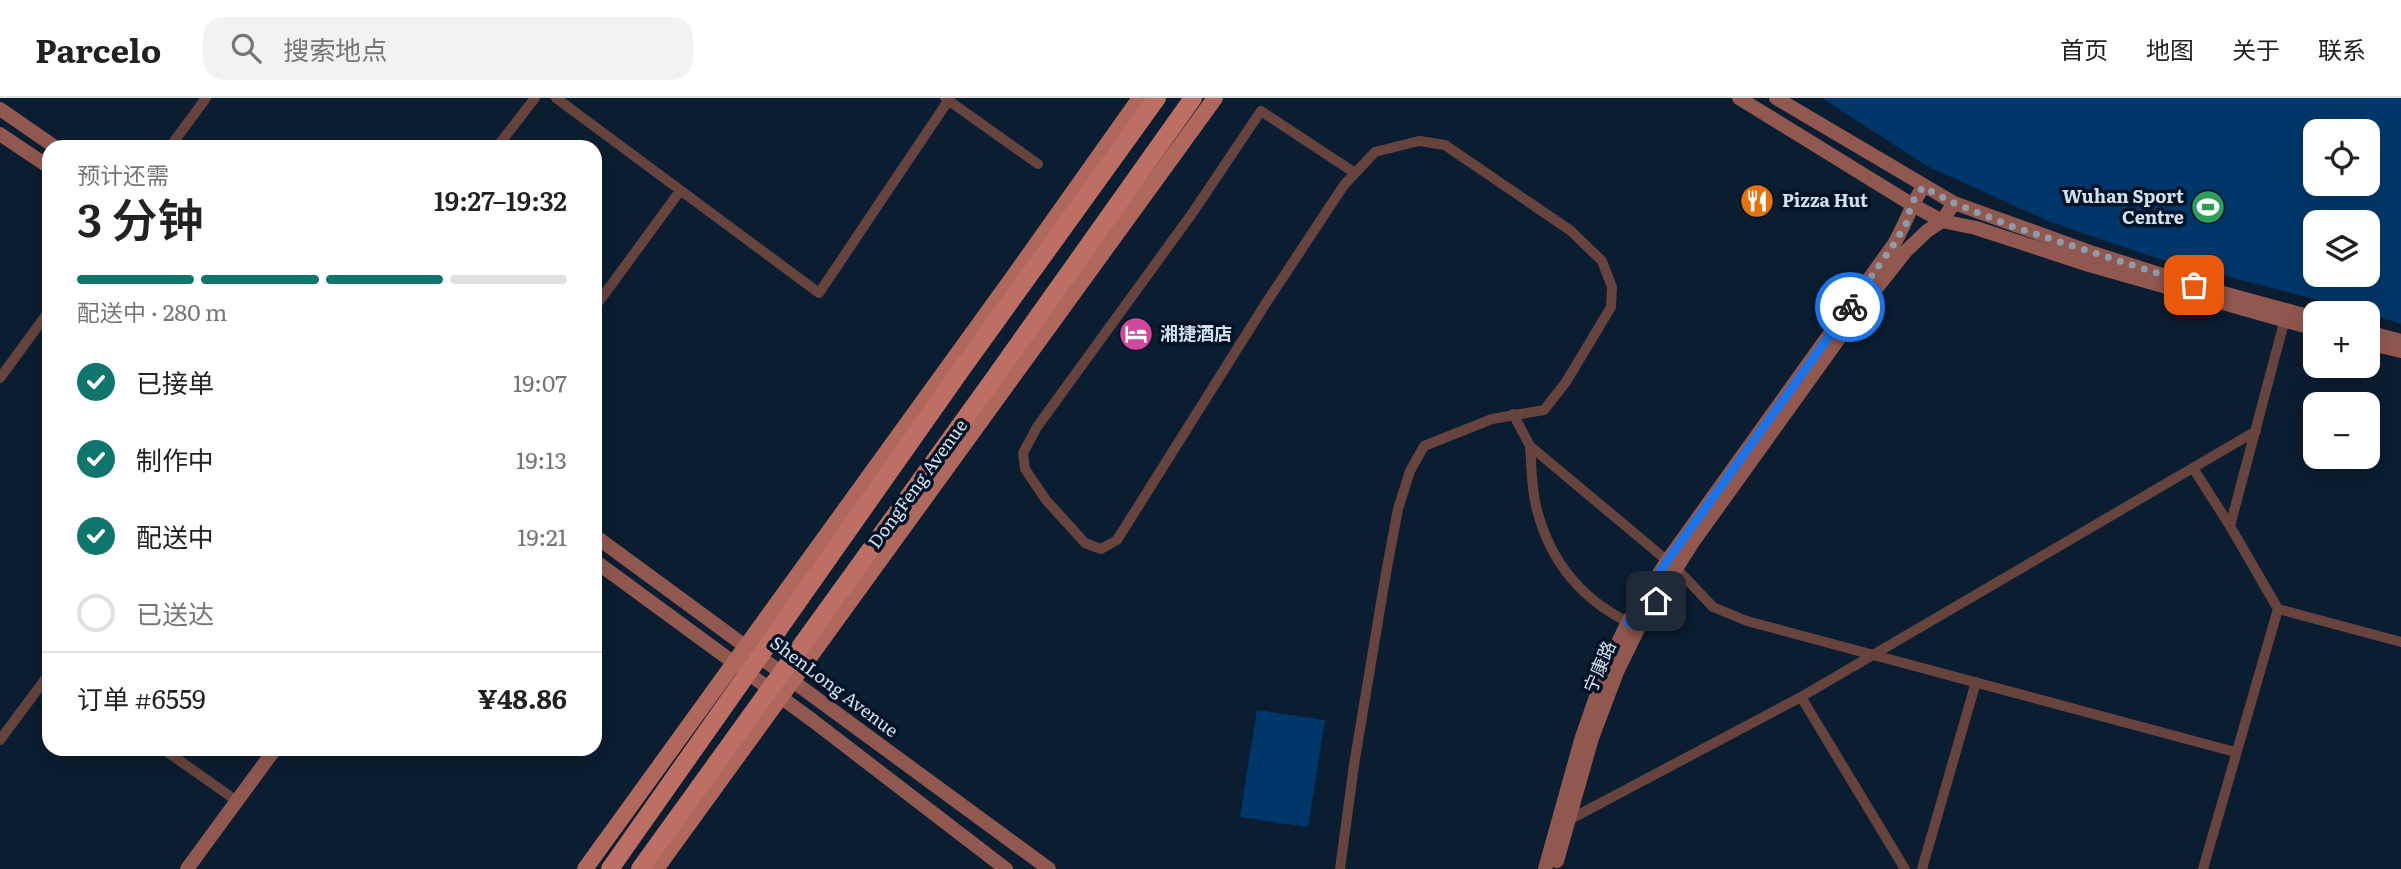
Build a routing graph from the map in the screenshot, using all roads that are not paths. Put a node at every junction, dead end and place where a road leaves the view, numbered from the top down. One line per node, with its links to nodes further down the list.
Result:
1 (206, 98): 14 (street)
2 (535, 98): 15 (street)
3 (556, 98): 20 (street)
4 (1140, 98): 45 (main road)
5 (1157, 98): 61 (highway, DongFeng Avenue)
6 (1193, 98): 62 (highway, DongFeng Avenue)
7 (1215, 98): 48 (main road)
8 (1739, 98): 22 (main road)
9 (1776, 98): 19 (main road)
10 (948, 99): 17 (street); 20 (street)
11 (0, 109): 13 (main road)
12 (0, 134): 16 (main road)
13 (45, 140)
14 (175, 140)
15 (502, 140)
16 (42, 162)
17 (1038, 164)
18 (1355, 173): 18 (street); 34 (street)
19 (1923, 187): 21 (main road); 22 (main road)
20 (680, 191): 24 (street)
21 (1954, 203): 23 (main road, 宁康路); 25 (main road)
22 (1911, 204): 23 (main road); 40 (main road)
23 (1942, 221): 25 (main road); 40 (main road, 宁康路)
24 (602, 297)
25 (2286, 316): 26 (main road); 28 (main road); 35 (street)
26 (2303, 317)
27 (42, 321): 33 (street)
28 (2303, 324)
29 (2380, 335): 30 (main road)
30 (2401, 341)
31 (2380, 346): 32 (main road)
32 (2401, 351)
33 (0, 378)
34 (1513, 414): 36 (street); 66 (street)
35 (2256, 431): 37 (street); 38 (street)
36 (1530, 446): 40 (street); 43 (street)
37 (2193, 468): 38 (street); 46 (street)
38 (2230, 526): 42 (street)
39 (602, 541): 45 (main road, ShenLong Avenue)
40 (1671, 565): 43 (main road, 宁康路); 46 (street)
41 (602, 566): 47 (main road)
42 (2278, 609): 44 (street); 54 (street)
43 (1633, 625): 58 (main road, 宁康路)
44 (2401, 642)
45 (747, 646): 47 (main road); 48 (main road, ShenLong Avenue)
46 (1876, 654): 49 (street); 52 (street)
47 (734, 663): 51 (main road); 60 (main road)
48 (791, 680): 51 (main road); 65 (main road, ShenLong Avenue)
49 (1976, 682): 54 (street); 70 (street)
50 (42, 683): 53 (street)
51 (780, 697): 63 (main road); 64 (main road)
52 (1801, 697): 58 (street); 69 (street)
53 (0, 740)
54 (2235, 752): 71 (street)
55 (173, 756): 57 (street)
56 (270, 756): 57 (main road)
57 (237, 801): 59 (main road)
58 (1563, 823): 67 (main road); 68 (main road, 宁康路)
59 (187, 869)
60 (585, 869)
61 (610, 869)
62 (640, 869)
63 (656, 869)
64 (1006, 869)
65 (1049, 869)
66 (1340, 869)
67 (1545, 869)
68 (1554, 869)
69 (1905, 869)
70 (1922, 869)
71 (2203, 869)

